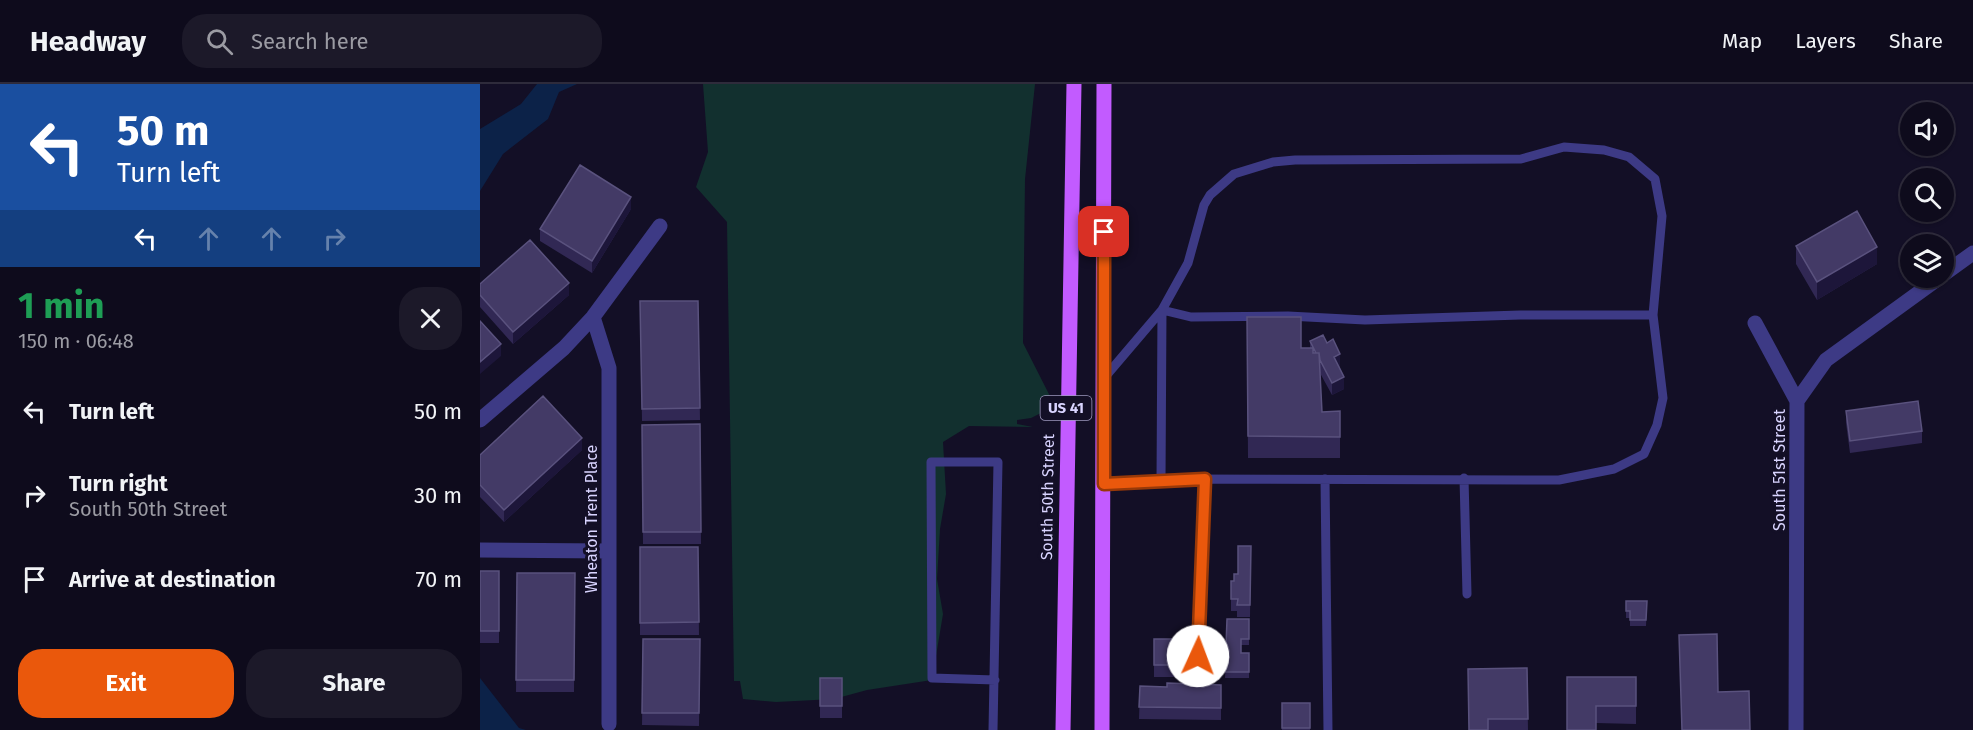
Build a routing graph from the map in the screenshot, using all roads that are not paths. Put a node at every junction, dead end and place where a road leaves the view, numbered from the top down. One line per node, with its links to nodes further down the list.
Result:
1 (1074, 84): 26 (main road, South 50th Street / US 41)
2 (1104, 84): 11 (main road, US 41)
3 (660, 226): 9 (street)
4 (1973, 253): 5 (street)
5 (1954, 267)
6 (1925, 288): 12 (street, South 51st Street)
7 (1162, 310): 8 (lane); 8 (lane); 11 (lane); 17 (lane)
8 (1653, 315): 14 (lane)
9 (593, 317): 13 (street); 20 (street, Wheaton Trent Place)
10 (1755, 323): 12 (street)
11 (1105, 377): 18 (main road, US 41)
12 (1797, 401): 29 (street, South 51st Street)
13 (480, 420)
14 (1464, 478): 16 (lane); 21 (lane)
15 (1205, 479): 16 (lane); 17 (lane); 22 (lane)
16 (1325, 479): 28 (lane)
17 (1161, 481): 18 (lane)
18 (1104, 484): 27 (main road, US 41)
19 (480, 550): 20 (street)
20 (608, 550): 24 (street, Wheaton Trent Place)
21 (1467, 594)
22 (1198, 656)
23 (994, 680): 23 (lane); 25 (lane)
24 (609, 724)
25 (993, 730)
26 (1063, 730)
27 (1102, 730)
28 (1328, 730)
29 (1796, 730)

